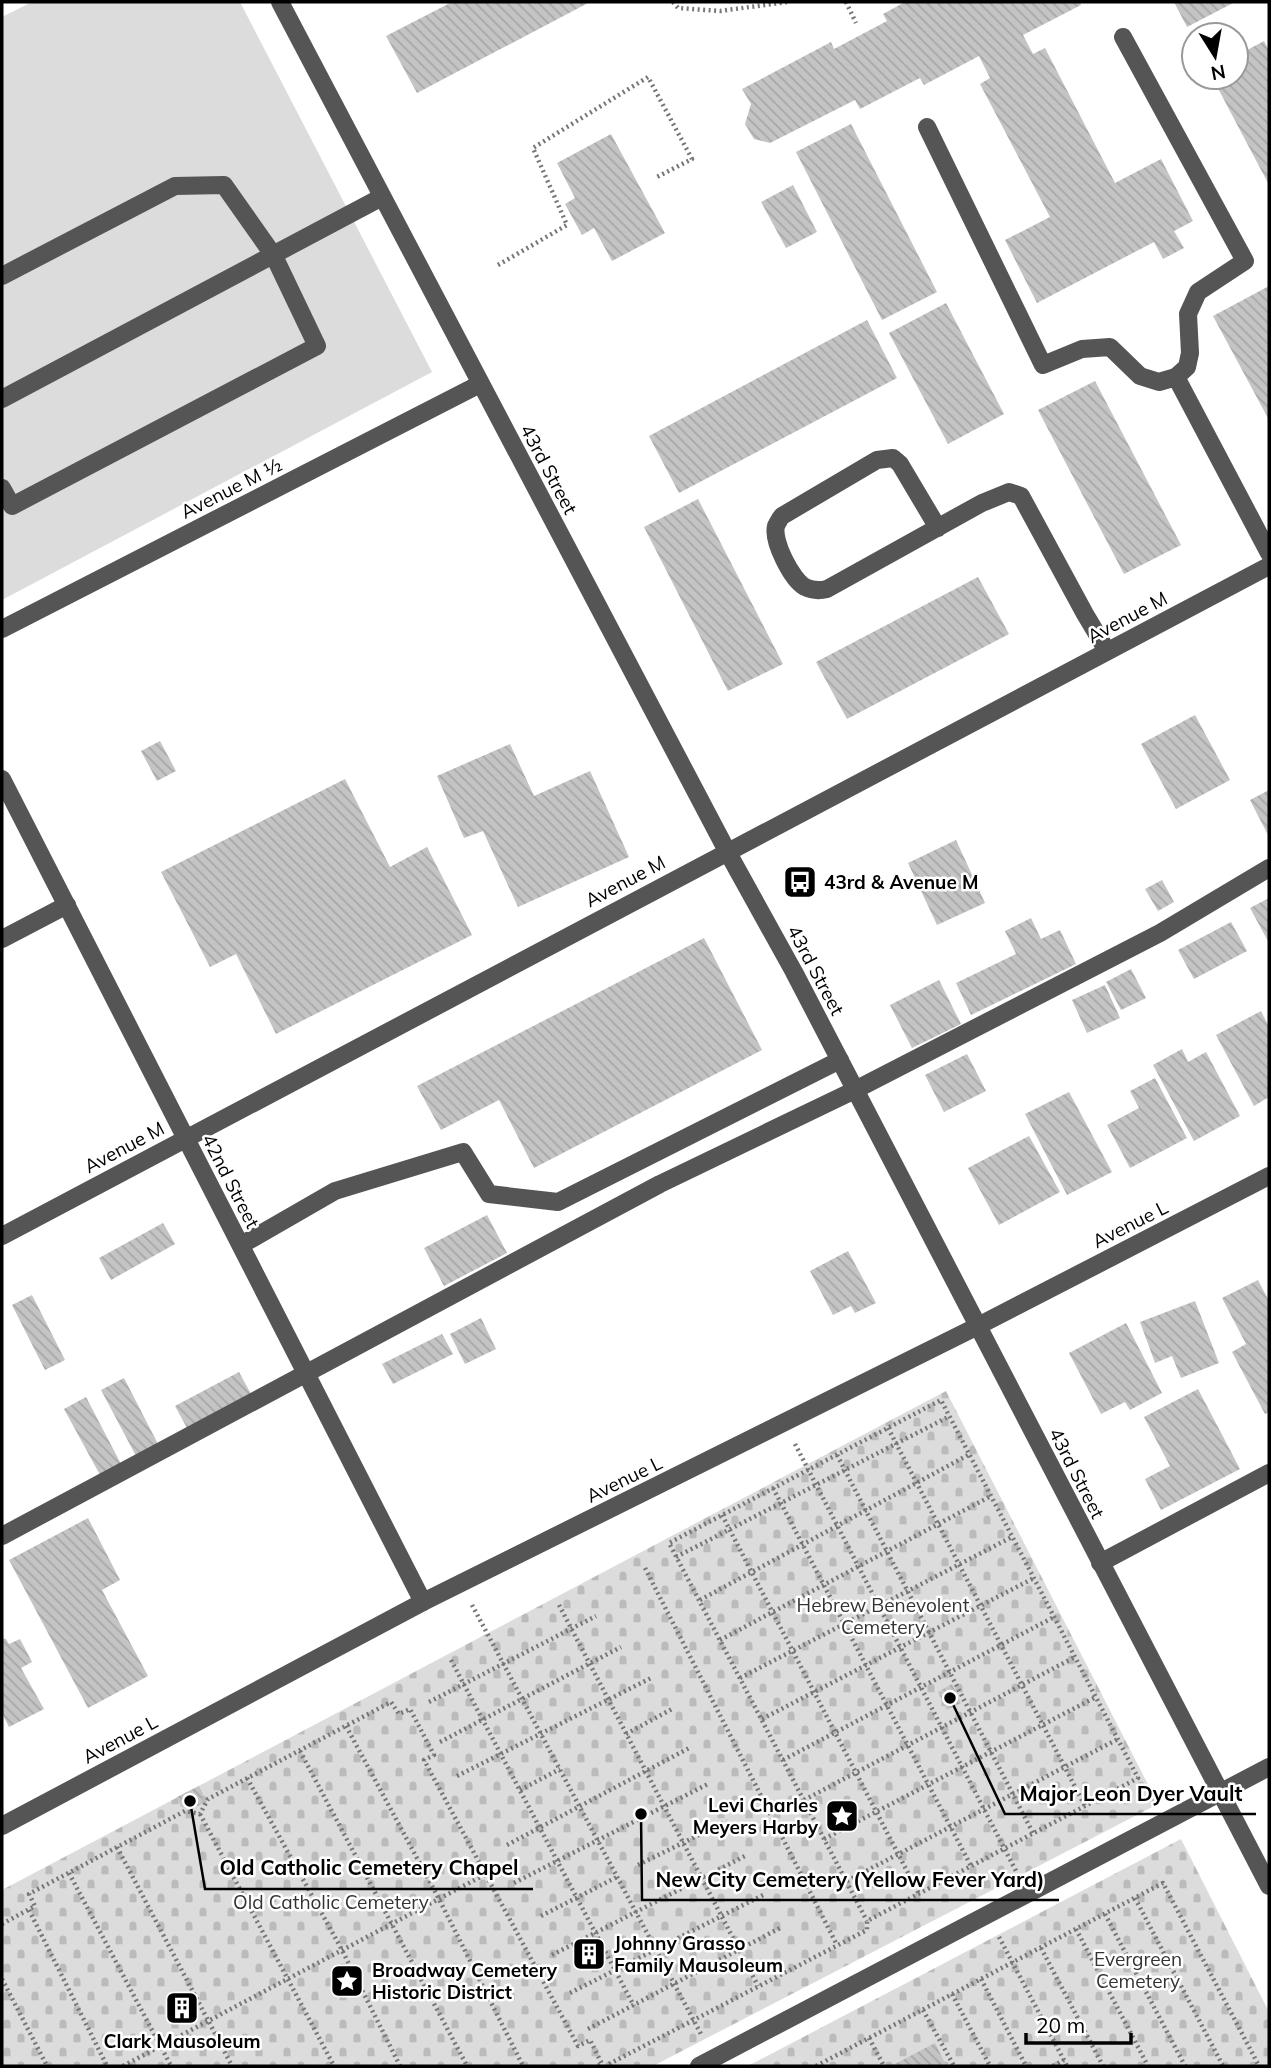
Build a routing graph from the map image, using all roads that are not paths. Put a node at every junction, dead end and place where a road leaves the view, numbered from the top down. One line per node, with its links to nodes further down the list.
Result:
1 (279, 2): 4 (street, 43rd Street)
2 (1123, 37): 7 (street)
3 (927, 127): 7 (street)
4 (382, 197): 5 (street); 8 (street, 43rd Street)
5 (274, 256): 6 (street); 9 (street); 10 (street)
6 (2, 276)
7 (1176, 377): 12 (street)
8 (480, 384): 14 (street, Avenue M ½); 17 (street, 43rd Street)
9 (2, 400)
10 (2, 488)
11 (938, 528): 11 (street); 15 (street)
12 (1269, 553)
13 (1269, 566): 15 (street, Avenue M)
14 (2, 629)
15 (1107, 651): 17 (street, Avenue M)
16 (2, 779): 19 (street, 42nd Street)
17 (727, 851): 21 (street, 43rd Street); 23 (street, Avenue M)
18 (1269, 867): 22 (street)
19 (67, 905): 20 (street); 23 (street, 42nd Street)
20 (2, 939)
21 (840, 1060): 22 (street, 43rd Street); 26 (street)
22 (855, 1090): 27 (street, 43rd Street); 28 (street)
23 (186, 1138): 25 (street, Avenue M); 26 (street, 42nd Street)
24 (1269, 1176): 27 (street, Avenue L)
25 (2, 1236)
26 (241, 1245): 28 (street, 42nd Street)
27 (978, 1326): 31 (street, 43rd Street); 32 (street, Avenue L)
28 (306, 1373): 30 (street); 32 (street, 42nd Street)
29 (1269, 1473): 31 (street)
30 (2, 1536)
31 (1100, 1563): 34 (street, 43rd Street)
32 (424, 1602): 35 (street, Avenue L)
33 (1269, 1767): 34 (street)
34 (1220, 1793): 36 (street, 43rd Street); 37 (street)
35 (2, 1826)
36 (1269, 1886)
37 (706, 2062)

